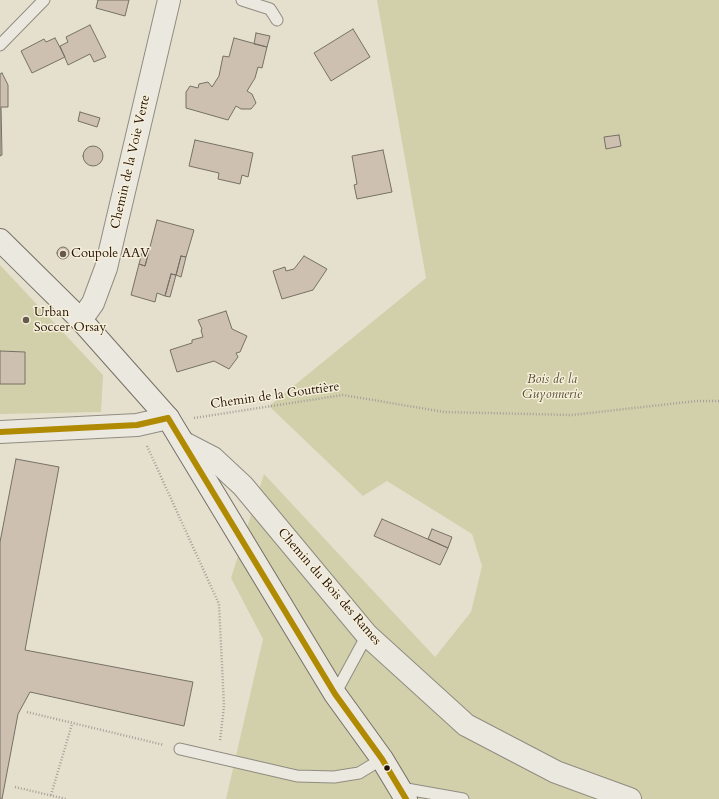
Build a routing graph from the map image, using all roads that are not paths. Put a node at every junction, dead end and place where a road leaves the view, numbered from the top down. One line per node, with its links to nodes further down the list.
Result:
1 (44, 0): 5 (lane)
2 (169, 0): 7 (street, Chemin de la Voie Verte)
3 (242, 0): 4 (lane)
4 (277, 20)
5 (0, 45)
6 (0, 240): 7 (street)
7 (81, 320): 8 (street)
8 (168, 418): 9 (street); 10 (street)
9 (0, 432)
10 (184, 443): 11 (street, Chemin du Bois des Rames); 12 (street)
11 (367, 635): 12 (lane); 17 (street, Chemin du Bois des Rames)
12 (335, 694): 14 (street)
13 (180, 749): 14 (lane)
14 (382, 759): 15 (street)
15 (403, 794): 16 (lane)
16 (463, 799)
17 (630, 799)

